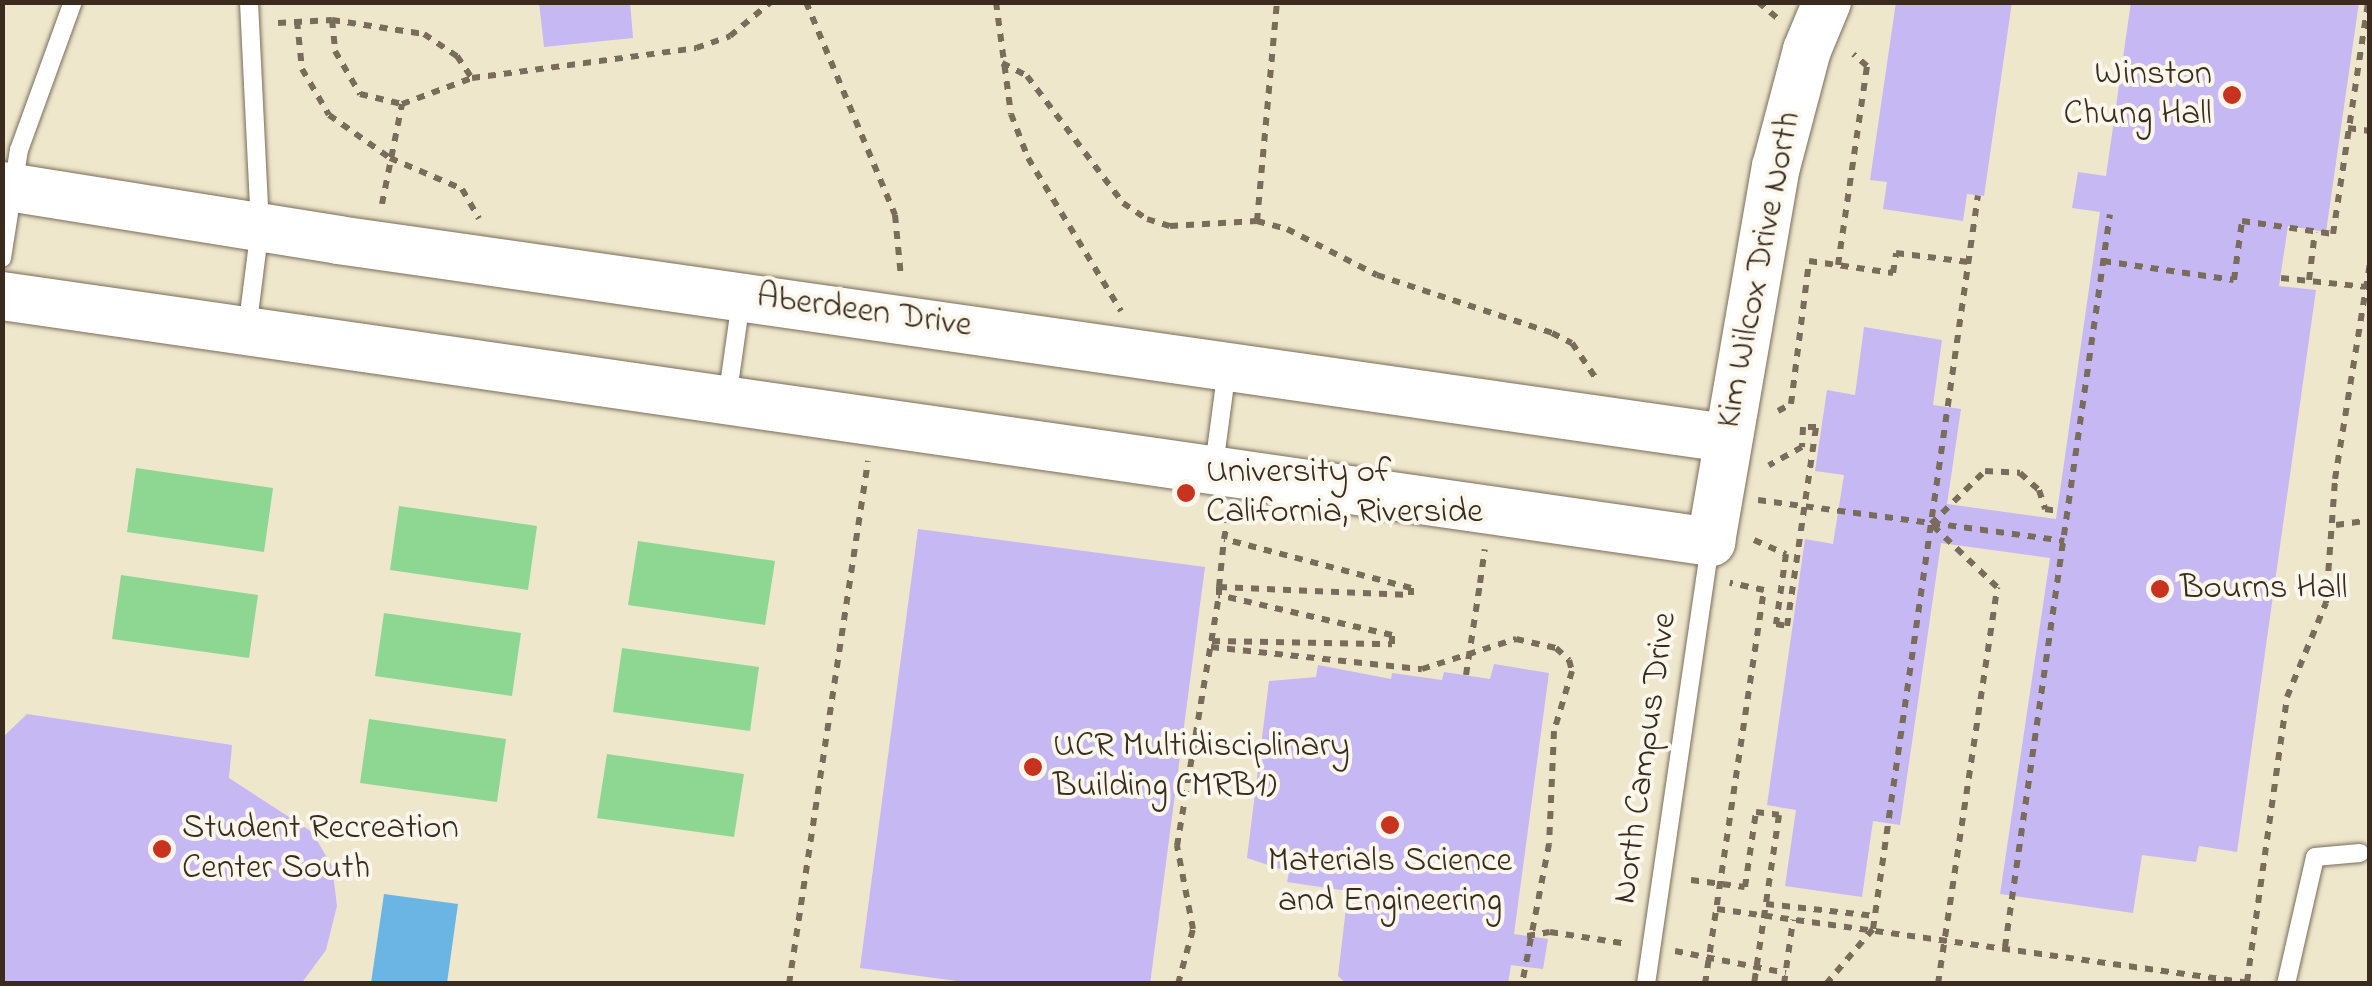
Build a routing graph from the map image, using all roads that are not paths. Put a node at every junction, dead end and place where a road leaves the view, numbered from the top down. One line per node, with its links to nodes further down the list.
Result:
1 (72, 2): 4 (lane)
2 (249, 2): 5 (lane)
3 (1827, 2): 12 (street, Kim Wilcox Drive North)
4 (7, 186): 5 (street, Aberdeen Drive); 6 (lane)
5 (260, 227): 7 (street, Aberdeen Drive); 9 (lane)
6 (2, 258)
7 (742, 294): 10 (street, Aberdeen Drive); 11 (lane)
8 (2, 296): 9 (street)
9 (247, 331): 11 (street)
10 (1228, 363): 12 (street, Aberdeen Drive); 13 (lane)
11 (727, 400): 13 (street)
12 (1726, 438): 14 (street, Kim Wilcox Drive North)
13 (1222, 489): 14 (street)
14 (1731, 554): 16 (lane, North Campus Drive)
15 (2360, 853): 17 (lane)
16 (1646, 984)
17 (2286, 984)

